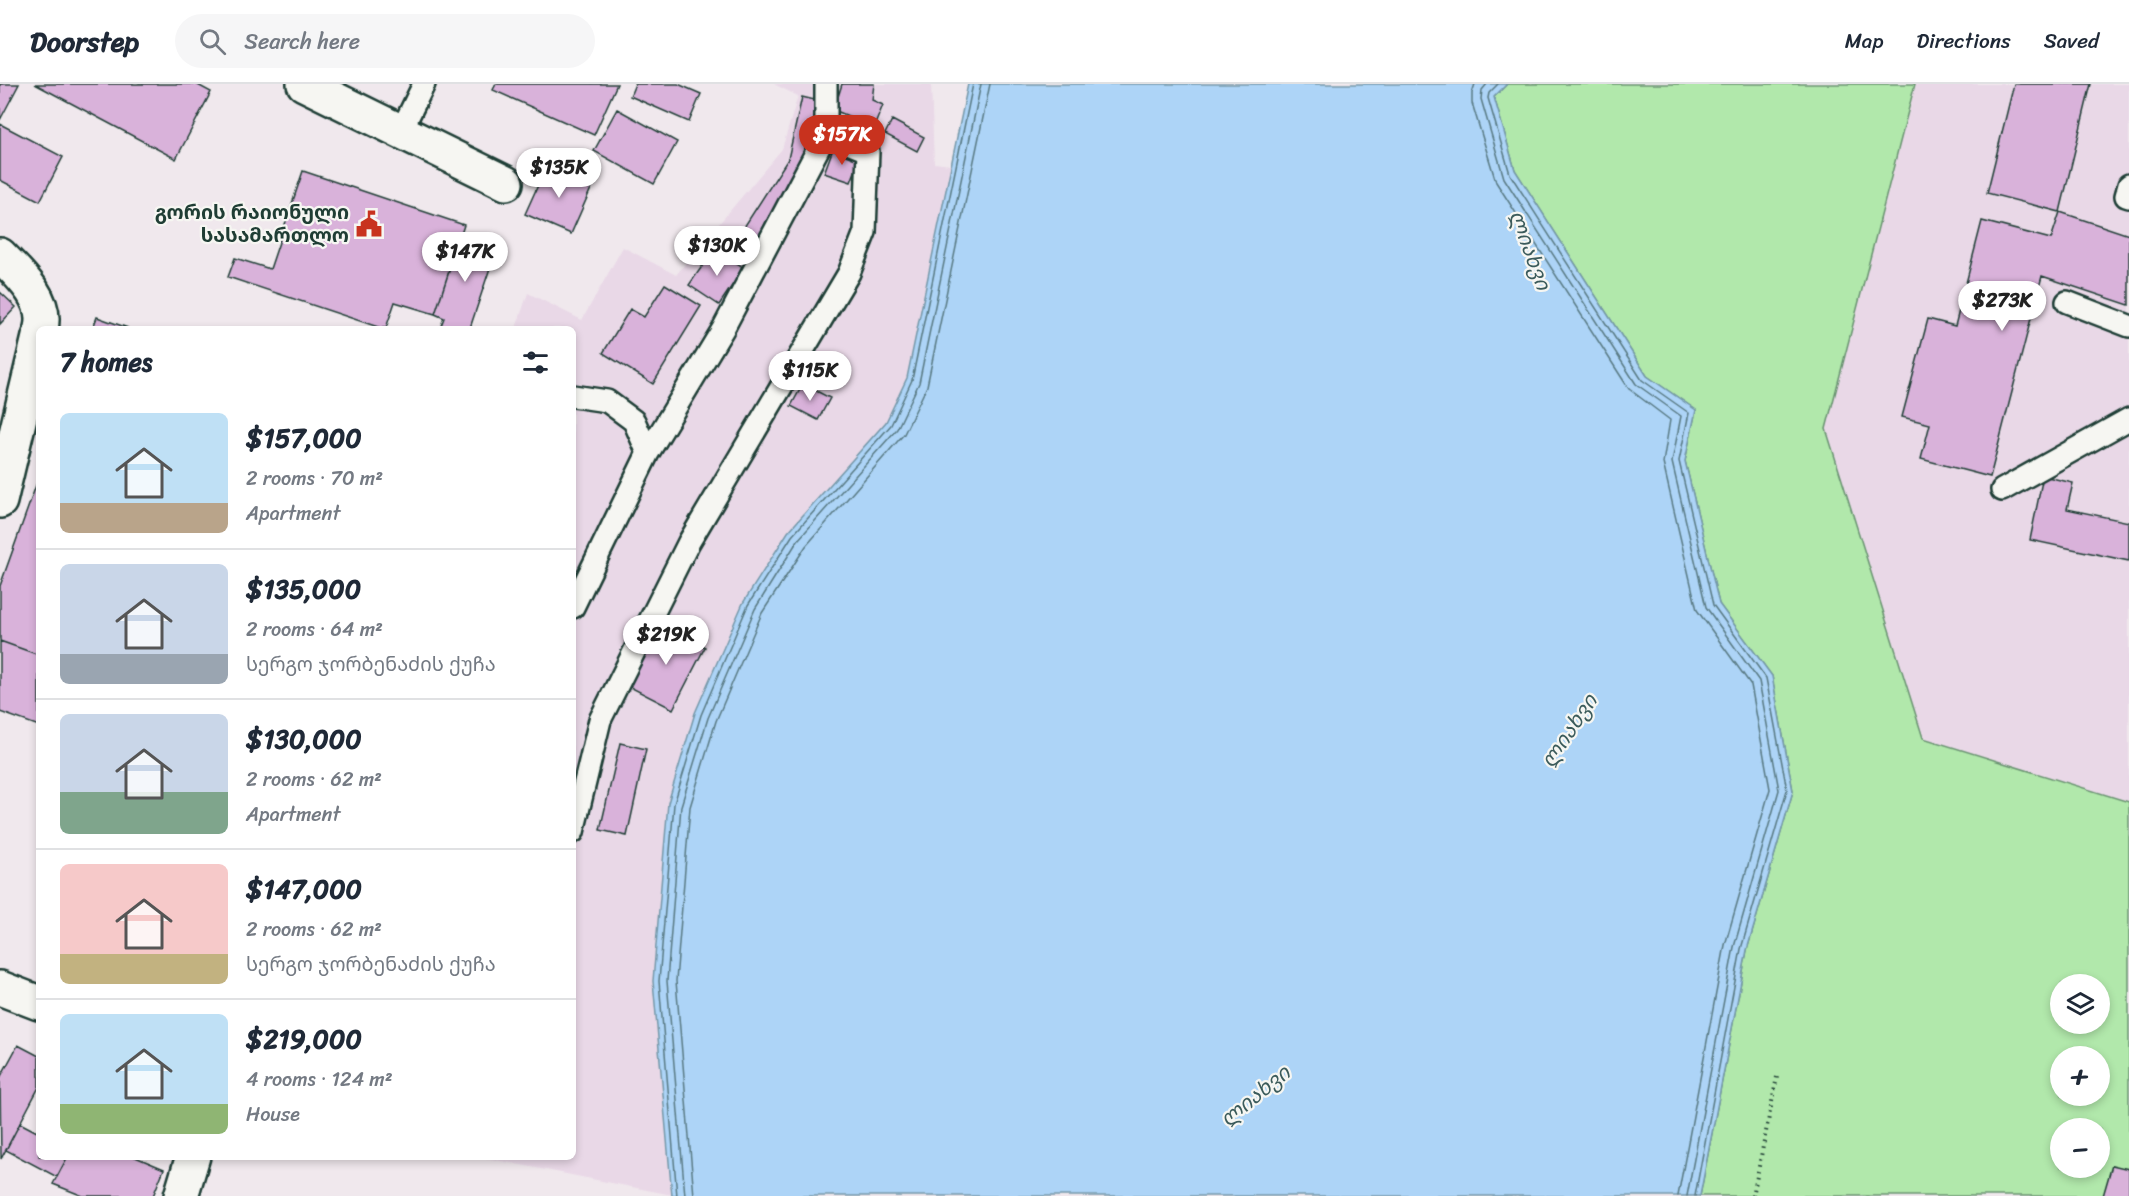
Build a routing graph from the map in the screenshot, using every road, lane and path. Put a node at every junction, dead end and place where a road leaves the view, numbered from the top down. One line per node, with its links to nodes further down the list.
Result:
1 (304, 84): 4 (street)
2 (424, 84): 4 (lane)
3 (826, 84): 5 (lane)
4 (400, 133): 6 (street)
5 (826, 134): 16 (lane); 20 (lane)
6 (506, 183)
7 (2129, 185): 8 (lane)
8 (2129, 197)
9 (0, 255): 11 (street)
10 (2067, 302): 12 (lane)
11 (42, 326)
12 (2129, 326)
13 (36, 350): 18 (street)
14 (576, 396): 16 (lane)
15 (2129, 420): 17 (lane)
16 (648, 453): 19 (lane)
17 (2002, 490)
18 (0, 501)
19 (576, 601)
20 (576, 819)
21 (0, 988): 22 (street)
22 (36, 1002)
23 (1777, 1077): 26 (path)
24 (192, 1160): 25 (street)
25 (181, 1196)
26 (1753, 1196)

